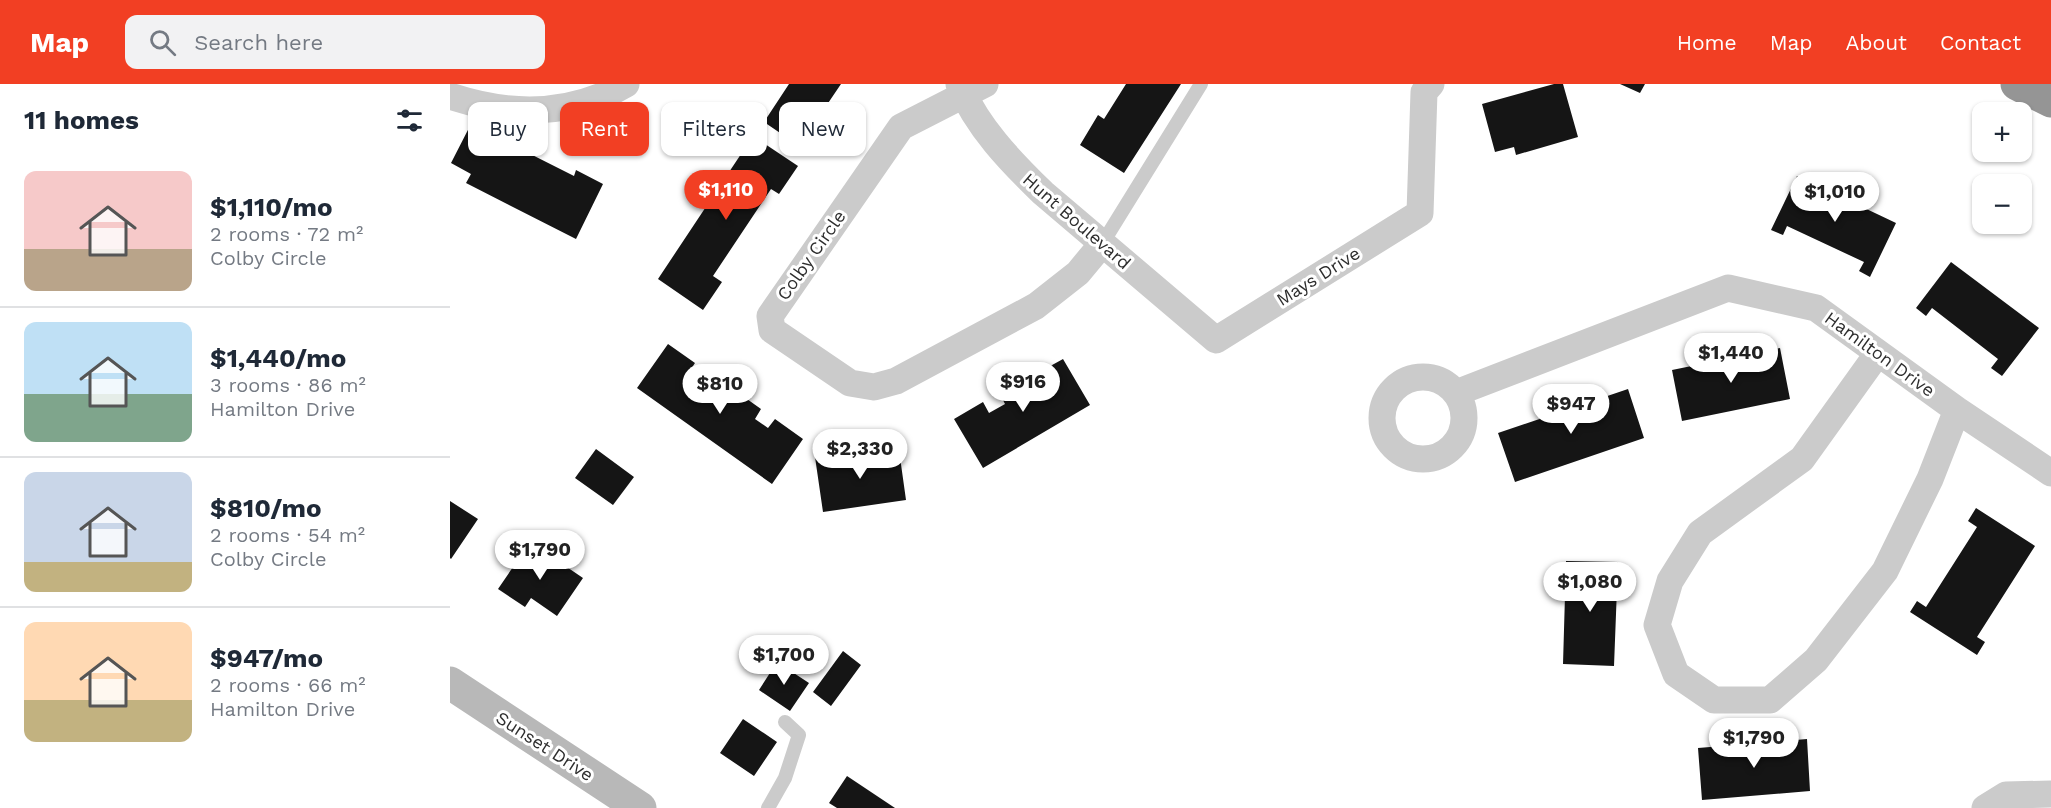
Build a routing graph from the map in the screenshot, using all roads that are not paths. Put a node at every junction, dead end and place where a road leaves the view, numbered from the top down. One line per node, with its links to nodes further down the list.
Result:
1 (626, 84): 6 (street)
2 (1201, 84): 8 (lane)
3 (1431, 84): 9 (street, Mays Drive)
4 (2016, 84): 7 (highway)
5 (969, 88): 8 (street, Hunt Boulevard); 8 (street, Colby Circle)
6 (450, 96)
7 (2051, 101)
8 (1102, 244): 9 (street, Hunt Boulevard)
9 (1216, 340)
10 (1878, 353): 11 (street, Hamilton Drive); 12 (street, Hamilton Drive); 12 (street)
11 (1456, 393)
12 (1957, 410): 13 (street, Hamilton Drive)
13 (2051, 473)
14 (450, 683): 17 (street, Sunset Drive)
15 (785, 722): 18 (lane)
16 (2051, 794): 19 (street)
17 (640, 808)
18 (768, 808)
19 (1985, 808)

